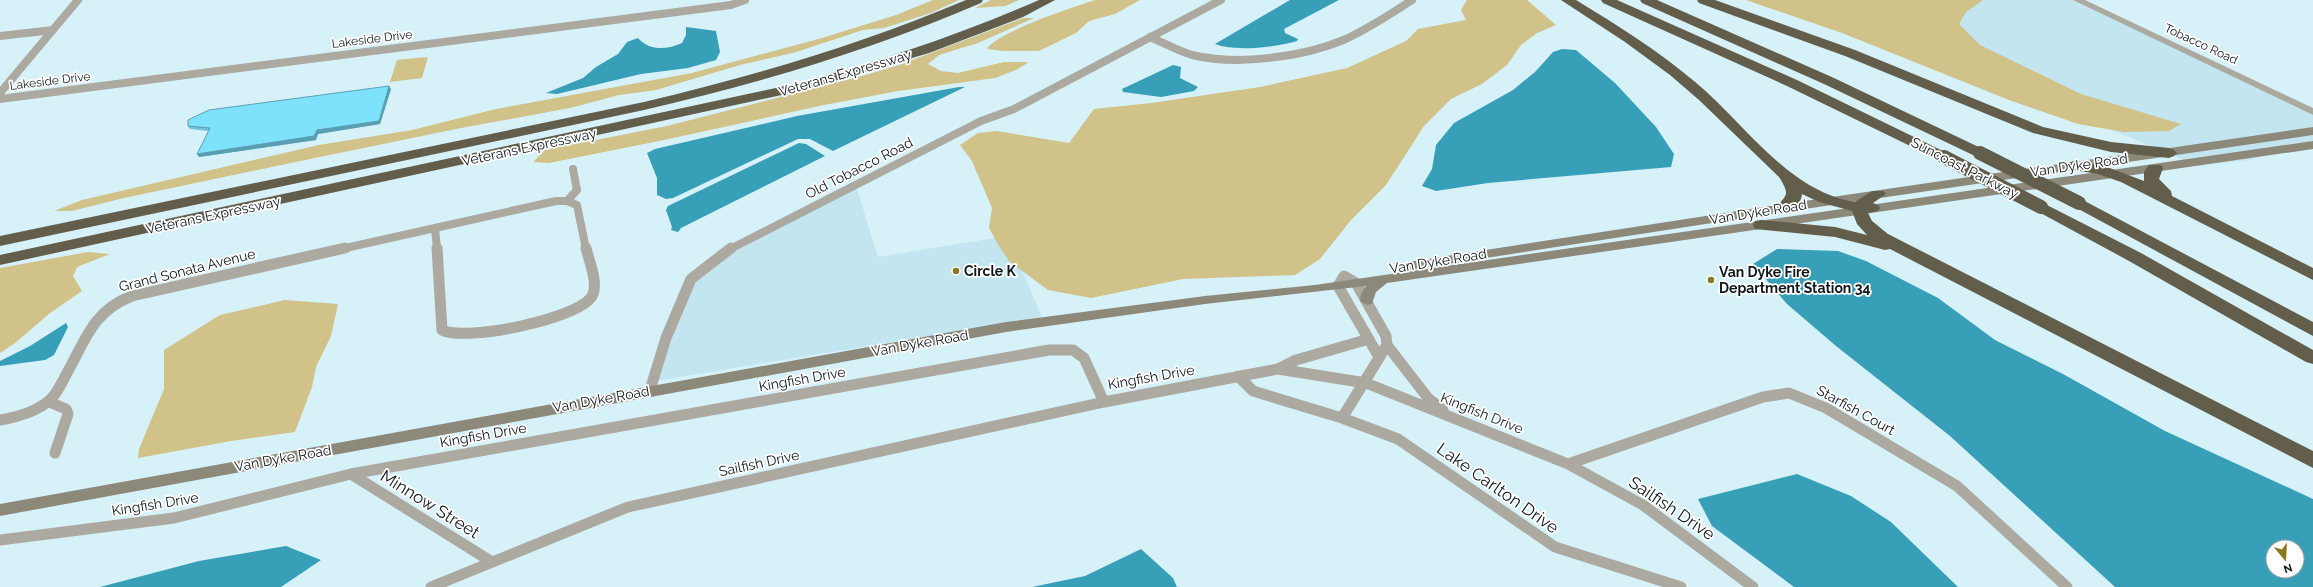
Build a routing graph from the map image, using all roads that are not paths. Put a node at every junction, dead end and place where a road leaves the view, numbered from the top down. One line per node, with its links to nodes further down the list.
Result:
1 (78, 0): 12 (street)
2 (745, 0): 16 (street, Lakeside Drive)
3 (977, 0): 34 (highway, Veterans Expressway)
4 (1049, 0): 36 (highway, Veterans Expressway)
5 (1221, 0): 14 (street, Old Tobacco Road)
6 (1412, 0): 14 (street)
7 (1567, 0): 26 (highway)
8 (1607, 0): 45 (highway, Suncoast Parkway, bridge)
9 (1646, 0): 41 (highway, Suncoast Parkway, bridge)
10 (1703, 0): 18 (highway)
11 (2078, 0): 17 (street, Tobacco Road)
12 (53, 30): 13 (street); 15 (street)
13 (0, 36)
14 (1150, 37): 49 (street, Old Tobacco Road)
15 (0, 93)
16 (0, 99)
17 (2313, 112)
18 (2038, 130): 21 (highway); 24 (highway)
19 (2313, 131): 21 (main road, Van Dyke Road)
20 (2313, 145): 22 (main road, Van Dyke Road)
21 (2169, 152): 24 (main road, Van Dyke Road)
22 (2155, 168): 25 (main road, Van Dyke Road); 31 (highway)
23 (573, 169): 27 (street)
24 (2081, 169): 25 (highway); 29 (main road, Van Dyke Road)
25 (2114, 174): 31 (highway)
26 (1787, 176): 28 (highway); 30 (highway)
27 (567, 201): 33 (street, Grand Sonata Avenue); 33 (street)
28 (1832, 201): 29 (highway); 29 (main road, Van Dyke Road); 30 (main road, Van Dyke Road)
29 (1868, 205): 32 (main road, Van Dyke Road); 35 (highway)
30 (1784, 208): 39 (main road, Van Dyke Road)
31 (2189, 210): 37 (highway)
32 (1761, 226): 35 (highway); 38 (main road, Van Dyke Road)
33 (435, 227): 50 (street, Grand Sonata Avenue)
34 (0, 241)
35 (1918, 257): 56 (highway)
36 (0, 260)
37 (2313, 275)
38 (1384, 279): 39 (main road, Van Dyke Road); 40 (main road)
39 (1346, 282): 40 (street); 42 (street); 49 (main road, Van Dyke Road)
40 (1366, 301): 43 (street)
41 (2313, 330)
42 (1368, 339): 44 (street); 46 (street)
43 (1387, 345): 44 (street); 52 (street)
44 (1379, 357): 48 (street)
45 (2313, 358)
46 (1278, 369): 47 (street, Kingfish Drive); 48 (street, Kingfish Drive)
47 (1238, 376): 51 (street, Kingfish Drive); 53 (street, Lake Carlton Drive)
48 (1366, 383): 52 (street, Kingfish Drive); 53 (street)
49 (650, 390): 59 (main road, Van Dyke Road)
50 (49, 402): 54 (street, Grand Sonata Avenue); 55 (street)
51 (1104, 402): 58 (street, Kingfish Drive); 61 (street, Sailfish Drive)
52 (1449, 416): 57 (street, Kingfish Drive)
53 (1342, 418): 63 (street, Lake Carlton Drive)
54 (0, 420)
55 (55, 453)
56 (2313, 460)
57 (1568, 464): 64 (street, Sailfish Drive); 65 (street, Starfish Court)
58 (351, 474): 60 (street, Kingfish Drive); 61 (street, Minnow Street)
59 (0, 510)
60 (0, 540)
61 (492, 562): 62 (street, Sailfish Drive)
62 (431, 587)
63 (1681, 587)
64 (1753, 587)
65 (2067, 587)

